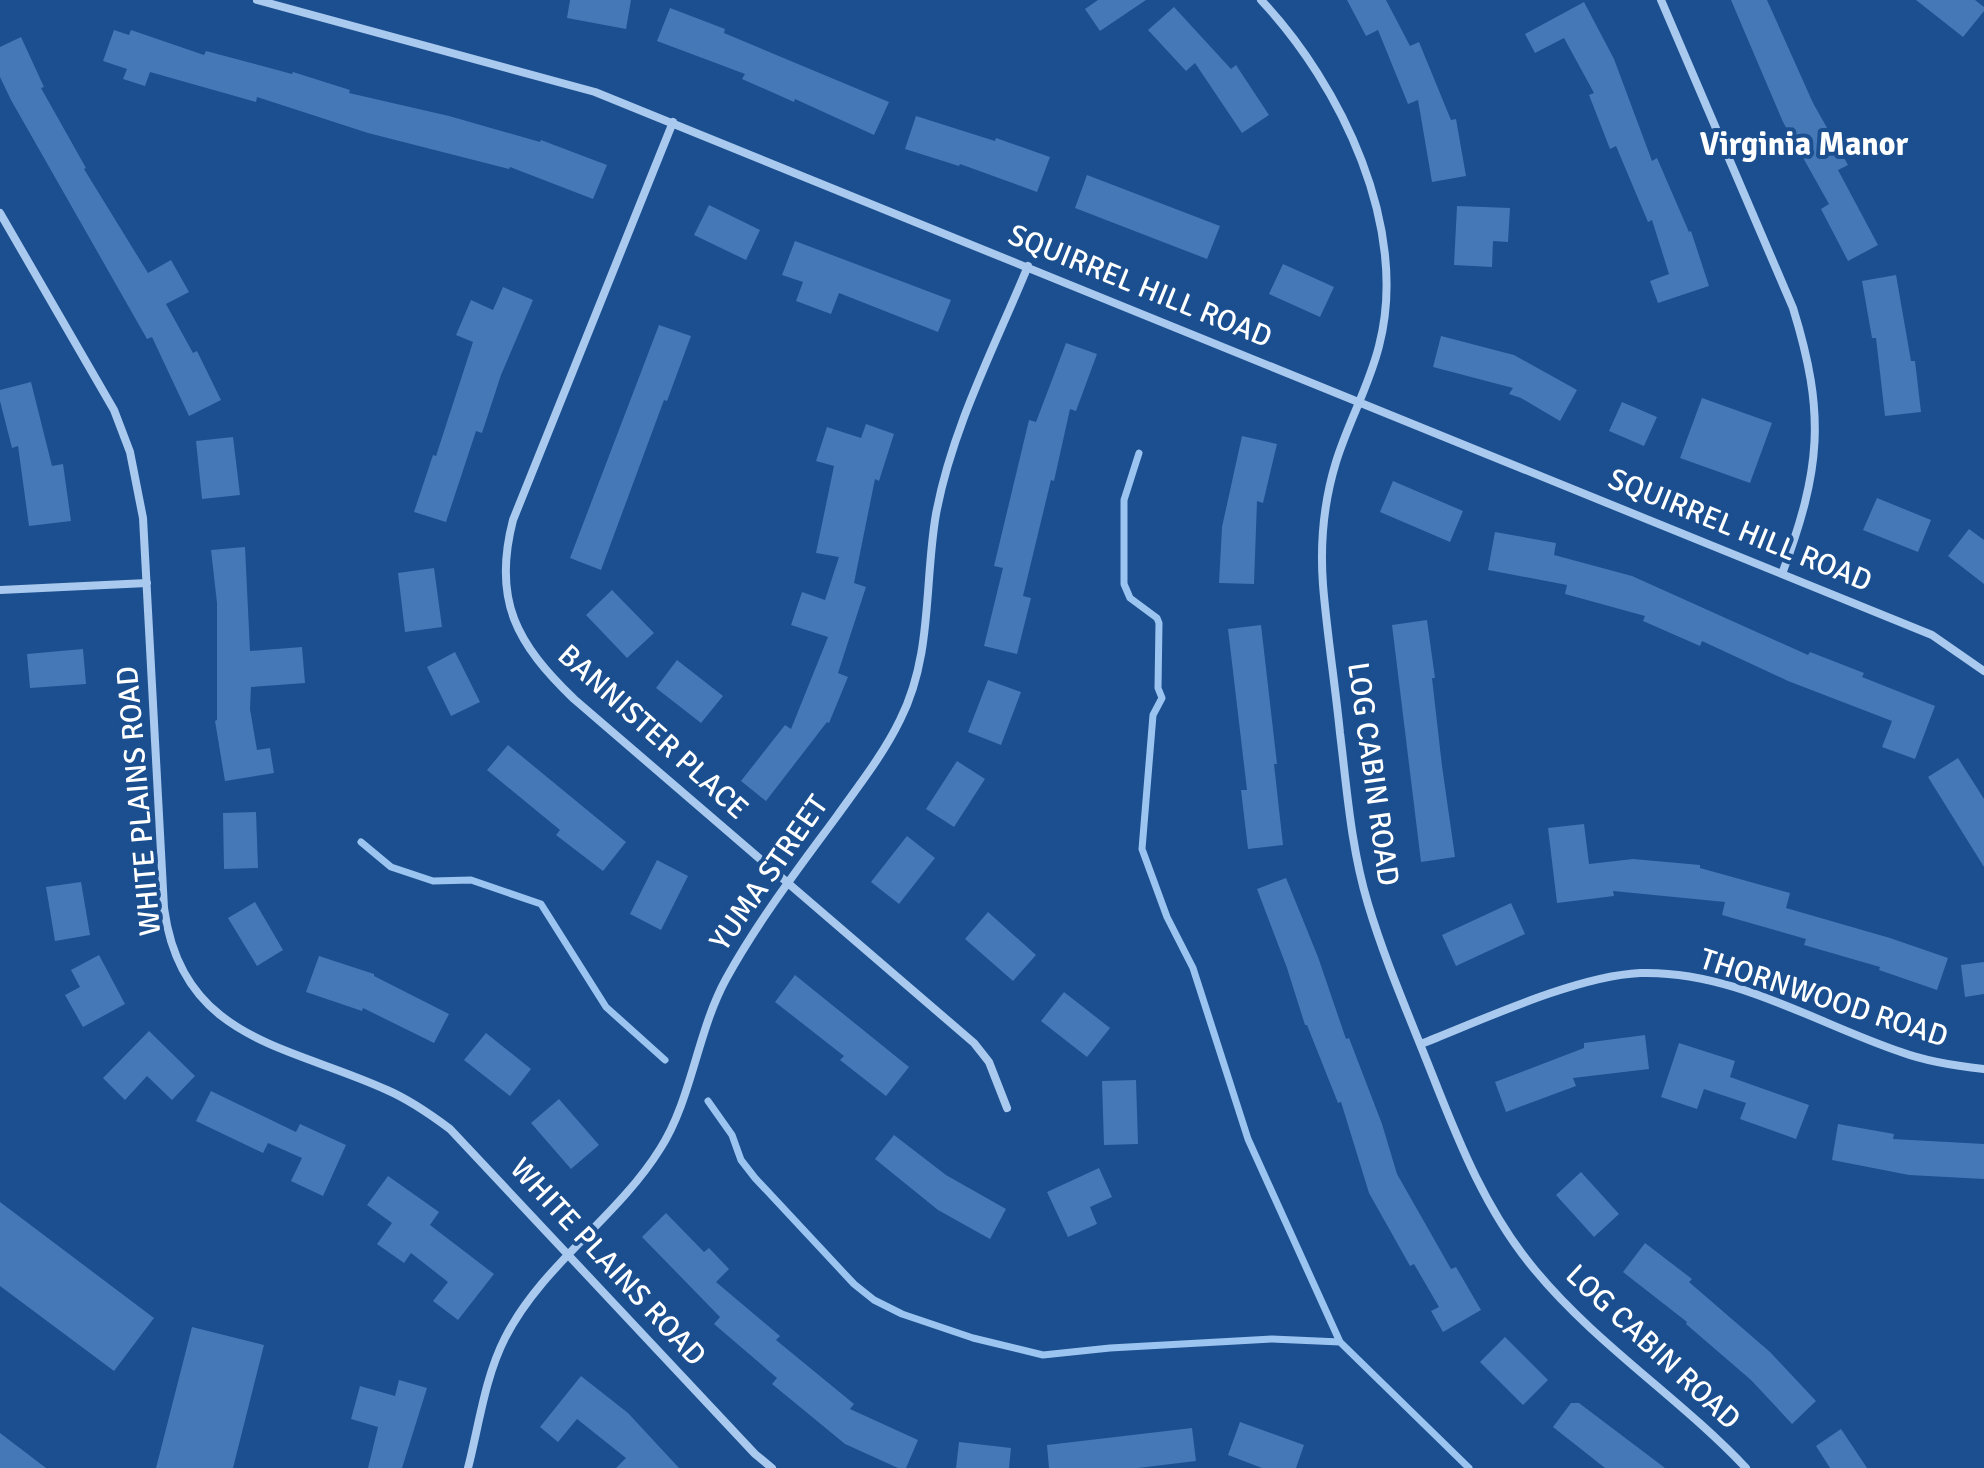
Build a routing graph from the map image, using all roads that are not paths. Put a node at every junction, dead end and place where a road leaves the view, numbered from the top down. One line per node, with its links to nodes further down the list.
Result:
1 (257, 0): 4 (street, SQUIRREL HILL ROAD)
2 (1261, 0): 7 (street, LOG CABIN ROAD)
3 (1661, 0): 8 (street)
4 (673, 122): 6 (street, SQUIRREL HILL ROAD); 12 (street, BANNISTER PLACE)
5 (0, 213): 9 (street, WHITE PLAINS ROAD)
6 (1028, 266): 7 (street, SQUIRREL HILL ROAD); 12 (street, YUMA STREET)
7 (1360, 401): 8 (street, SQUIRREL HILL ROAD); 13 (street, LOG CABIN ROAD)
8 (1782, 574): 11 (street, SQUIRREL HILL ROAD)
9 (147, 583): 10 (street); 16 (street, WHITE PLAINS ROAD)
10 (0, 590)
11 (1984, 671)
12 (788, 883): 15 (street, BANNISTER PLACE); 16 (street, YUMA STREET)
13 (1421, 1044): 14 (street, THORNWOOD ROAD); 19 (street, LOG CABIN ROAD)
14 (1984, 1069)
15 (1007, 1108)
16 (569, 1256): 17 (street, YUMA STREET); 18 (street, WHITE PLAINS ROAD)
17 (468, 1468)
18 (772, 1468)
19 (1746, 1468)

